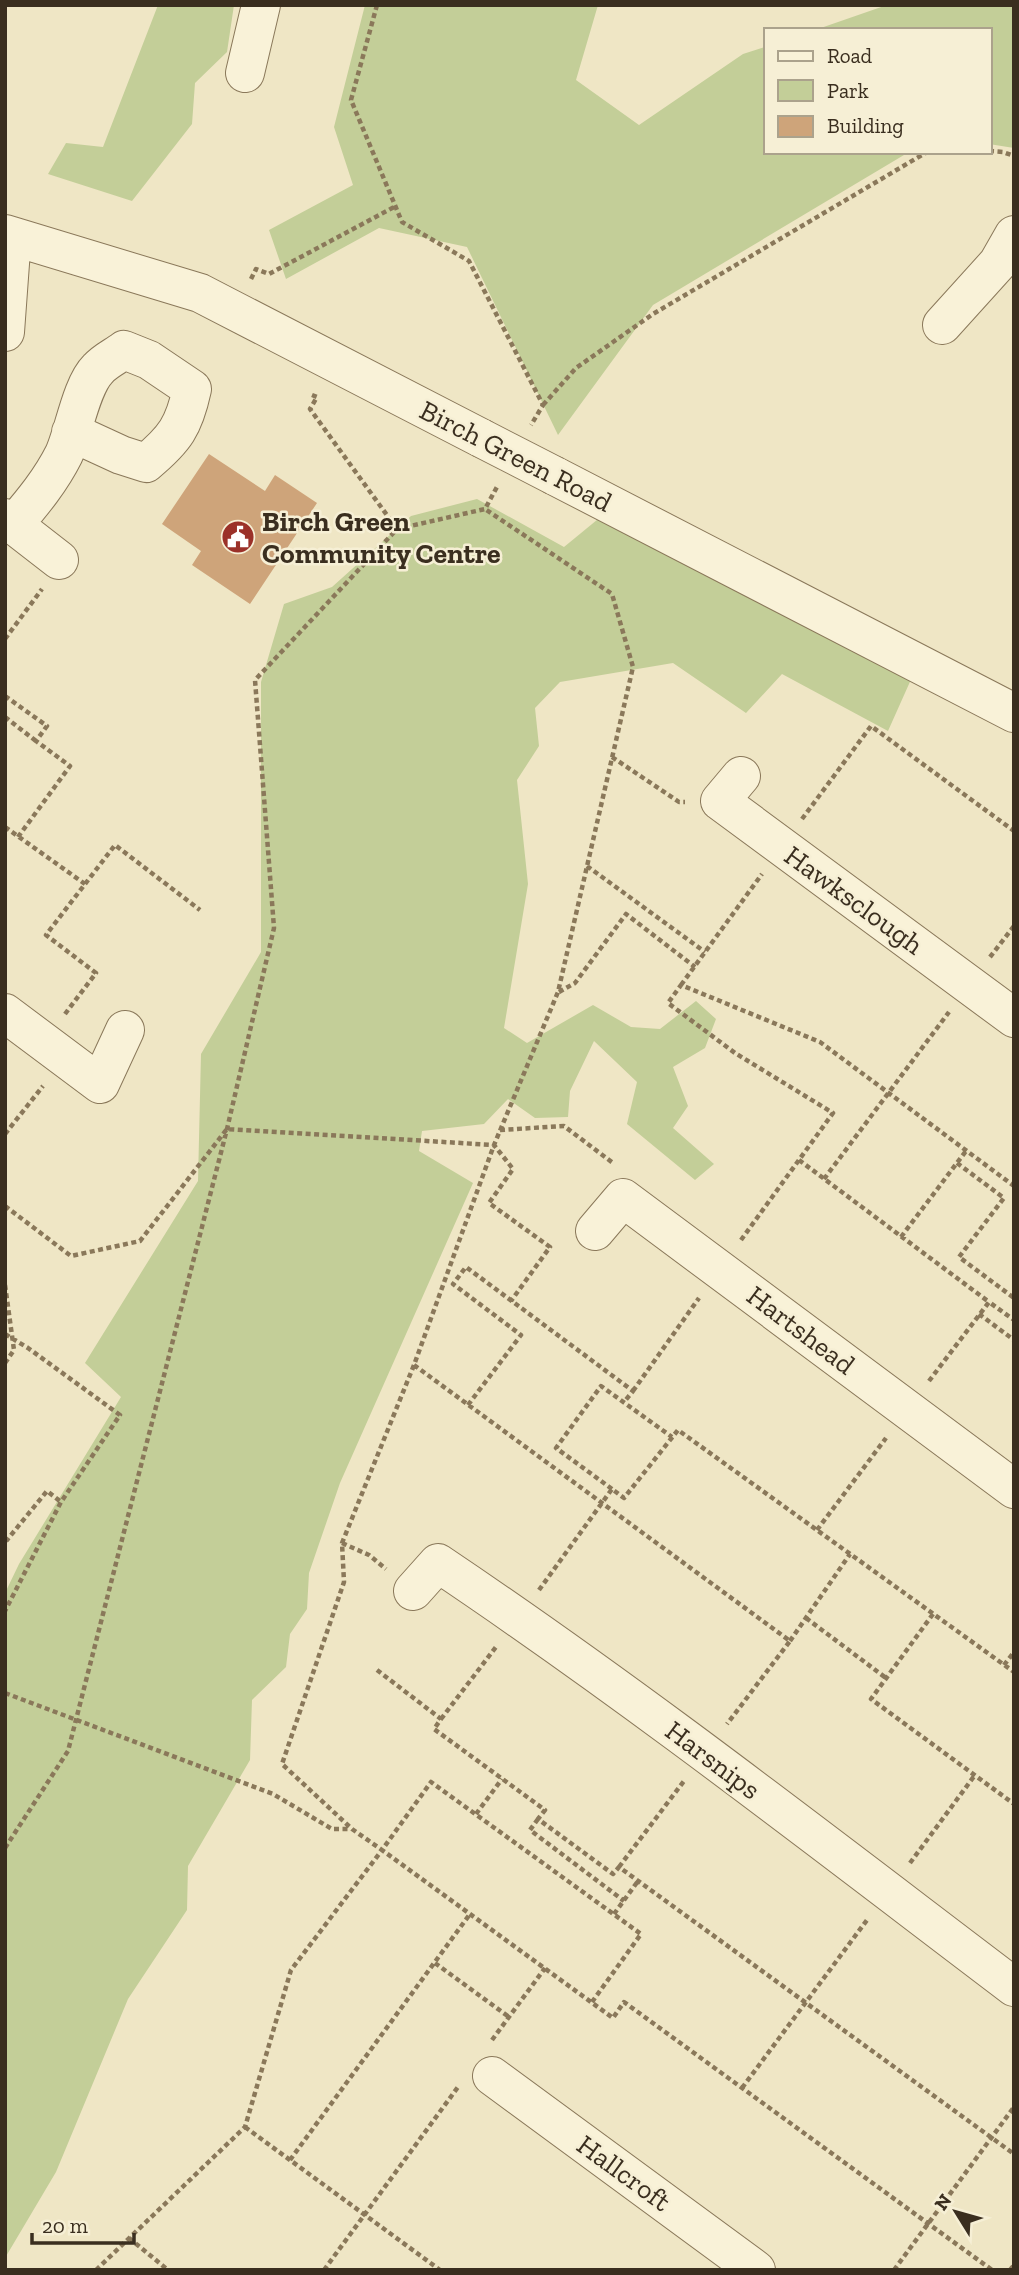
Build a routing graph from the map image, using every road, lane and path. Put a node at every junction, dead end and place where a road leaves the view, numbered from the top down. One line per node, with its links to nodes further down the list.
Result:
1 (261, 5): 3 (street)
2 (377, 5): 7 (path)
3 (245, 73)
4 (991, 151): 6 (path)
5 (924, 154): 14 (path)
6 (1014, 156)
7 (396, 206): 10 (path); 14 (path)
8 (9, 235): 10 (street, Birch Green Road); 12 (street)
9 (1014, 235): 11 (street)
10 (236, 312): 25 (street, Birch Green Road, bridge)
11 (942, 324)
12 (5, 332)
13 (306, 391): 20 (path)
14 (543, 405): 15 (path)
15 (530, 428)
16 (71, 432): 19 (street)
17 (504, 474): 18 (path)
18 (485, 509): 20 (path); 28 (path)
19 (9, 521): 21 (street)
20 (397, 529): 48 (path)
21 (59, 559)
22 (39, 594): 23 (path)
23 (5, 639)
24 (5, 696): 27 (path)
25 (1014, 713)
26 (5, 718): 27 (path)
27 (36, 741): 32 (path)
28 (612, 757): 29 (path); 34 (path)
29 (730, 788): 33 (street, Hawksclough)
30 (5, 827): 32 (path)
31 (1014, 831): 33 (path)
32 (18, 837): 35 (path)
33 (782, 847): 38 (path); 41 (street, Hawksclough)
34 (587, 866): 38 (path); 42 (path)
35 (85, 884): 36 (path); 46 (path)
36 (200, 910)
37 (1014, 926): 41 (path)
38 (705, 952): 39 (path)
39 (695, 967): 40 (path); 42 (path)
40 (681, 985): 47 (path); 53 (path)
41 (969, 985): 44 (street, Hawksclough); 47 (path)
42 (558, 992): 49 (path)
43 (5, 1013): 46 (street)
44 (1014, 1018)
45 (125, 1030): 46 (street)
46 (54, 1050): 50 (path)
47 (888, 1093): 52 (path); 55 (path)
48 (227, 1129): 51 (path); 58 (path); 101 (path)
49 (500, 1130): 51 (path); 57 (path)
50 (5, 1134)
51 (495, 1145): 62 (path); 66 (path)
52 (966, 1151): 54 (path); 56 (path)
53 (799, 1160): 55 (path); 61 (path)
54 (957, 1163): 60 (path); 65 (path)
55 (824, 1179): 60 (path)
56 (1014, 1186)
57 (623, 1198): 59 (street); 61 (street, Hartshead)
58 (5, 1206)
59 (595, 1231)
60 (901, 1237): 67 (path)
61 (720, 1270): 75 (path); 78 (street, Hartshead)
62 (444, 1283): 63 (path); 74 (path)
63 (453, 1284): 66 (path); 77 (path)
64 (5, 1285): 71 (path)
65 (1014, 1298)
66 (511, 1301): 75 (path)
67 (989, 1302): 68 (path); 69 (path)
68 (979, 1314): 72 (path); 78 (path)
69 (1014, 1320)
70 (5, 1334): 71 (path)
71 (12, 1339): 73 (path); 82 (path)
72 (1014, 1340)
73 (5, 1363)
74 (414, 1365): 77 (path); 86 (path)
75 (633, 1391): 76 (path)
76 (624, 1402): 79 (path); 80 (path)
77 (468, 1405): 83 (path)
78 (908, 1409): 81 (street, Hartshead); 84 (path)
79 (672, 1437): 80 (path); 84 (path)
80 (612, 1489): 83 (path)
81 (1014, 1489)
82 (61, 1502): 85 (path); 89 (path)
83 (602, 1503): 91 (path); 93 (path)
84 (817, 1530): 87 (path)
85 (5, 1539)
86 (342, 1543): 88 (path); 108 (path)
87 (850, 1554): 90 (path); 92 (path)
88 (413, 1591): 91 (street, Harsnips)
89 (5, 1611)
90 (933, 1614): 95 (path); 98 (path)
91 (519, 1617): 100 (path); 102 (street, Harsnips)
92 (806, 1618): 93 (path); 98 (path)
93 (790, 1641): 102 (path)
94 (1014, 1652): 95 (path)
95 (1004, 1665): 97 (path)
96 (377, 1670): 100 (path)
97 (1014, 1672)
98 (886, 1678): 103 (path)
99 (5, 1693): 101 (path)
100 (441, 1719): 104 (path)
101 (76, 1720): 108 (path); 109 (path)
102 (705, 1753): 111 (path); 113 (street, Harsnips)
103 (975, 1775): 105 (path); 113 (path)
104 (502, 1779): 106 (path); 107 (path)
105 (1014, 1804)
106 (476, 1814): 110 (path); 116 (path)
107 (538, 1819): 111 (path); 114 (path)
108 (352, 1829): 110 (path)
109 (5, 1848)
110 (382, 1850): 115 (path); 126 (path)
111 (619, 1867): 112 (path)
112 (638, 1881): 114 (path); 121 (path)
113 (888, 1892): 119 (street, Harsnips); 121 (path)
114 (624, 1901): 116 (path)
115 (470, 1914): 117 (path); 118 (path)
116 (614, 1914): 120 (path)
117 (435, 1964): 122 (path); 129 (path)
118 (545, 1968): 120 (path); 122 (path)
119 (1014, 1987)
120 (592, 2002): 124 (path)
121 (805, 2002): 124 (path); 127 (path)
122 (509, 2017): 123 (path)
123 (480, 2069): 130 (path); 138 (street, Hallcroft)
124 (742, 2088): 131 (path)
125 (1014, 2108): 127 (path)
126 (245, 2127): 129 (path); 132 (path)
127 (991, 2137): 128 (path); 131 (path)
128 (1014, 2154)
129 (290, 2160): 130 (path)
130 (365, 2214): 136 (path); 137 (path)
131 (928, 2223): 139 (path); 140 (path)
132 (129, 2238): 134 (path); 135 (path)
133 (1014, 2265): 141 (path)
134 (96, 2270)
135 (168, 2270)
136 (324, 2270)
137 (440, 2270)
138 (756, 2270)
139 (894, 2270)
140 (992, 2270)
141 (1010, 2270)

